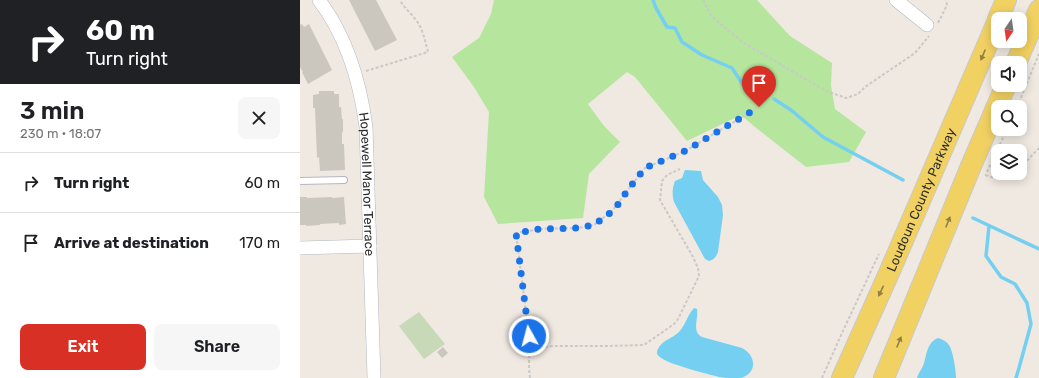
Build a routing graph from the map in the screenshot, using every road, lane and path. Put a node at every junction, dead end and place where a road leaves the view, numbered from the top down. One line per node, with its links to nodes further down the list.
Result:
1 (319, 0): 13 (street, Hopewell Manor Terrace)
2 (400, 0): 13 (path)
3 (703, 0): 9 (path)
4 (896, 0): 9 (street)
5 (946, 0): 9 (path)
6 (1006, 0): 8 (main road, Loudoun County Parkway)
7 (1039, 10): 12 (main road)
8 (1001, 12)
9 (931, 29)
10 (991, 35): 31 (main road, Loudoun County Parkway, one-way to 31)
11 (1039, 54): 15 (path)
12 (1019, 56)
13 (355, 74): 24 (street, Hopewell Manor Terrace)
14 (1003, 92): 32 (main road, one-way to 14)
15 (1020, 100)
16 (759, 107): 27 (path)
17 (1039, 148): 18 (path)
18 (1027, 161)
19 (680, 169): 27 (path)
20 (985, 175): 21 (path)
21 (991, 177)
22 (344, 180): 23 (lane)
23 (300, 181)
24 (370, 246): 25 (street); 28 (street, Hopewell Manor Terrace)
25 (300, 248)
26 (880, 252): 30 (path)
27 (530, 349): 29 (path)
28 (374, 378)
29 (530, 378)
30 (822, 378)
31 (842, 378)
32 (884, 378)

